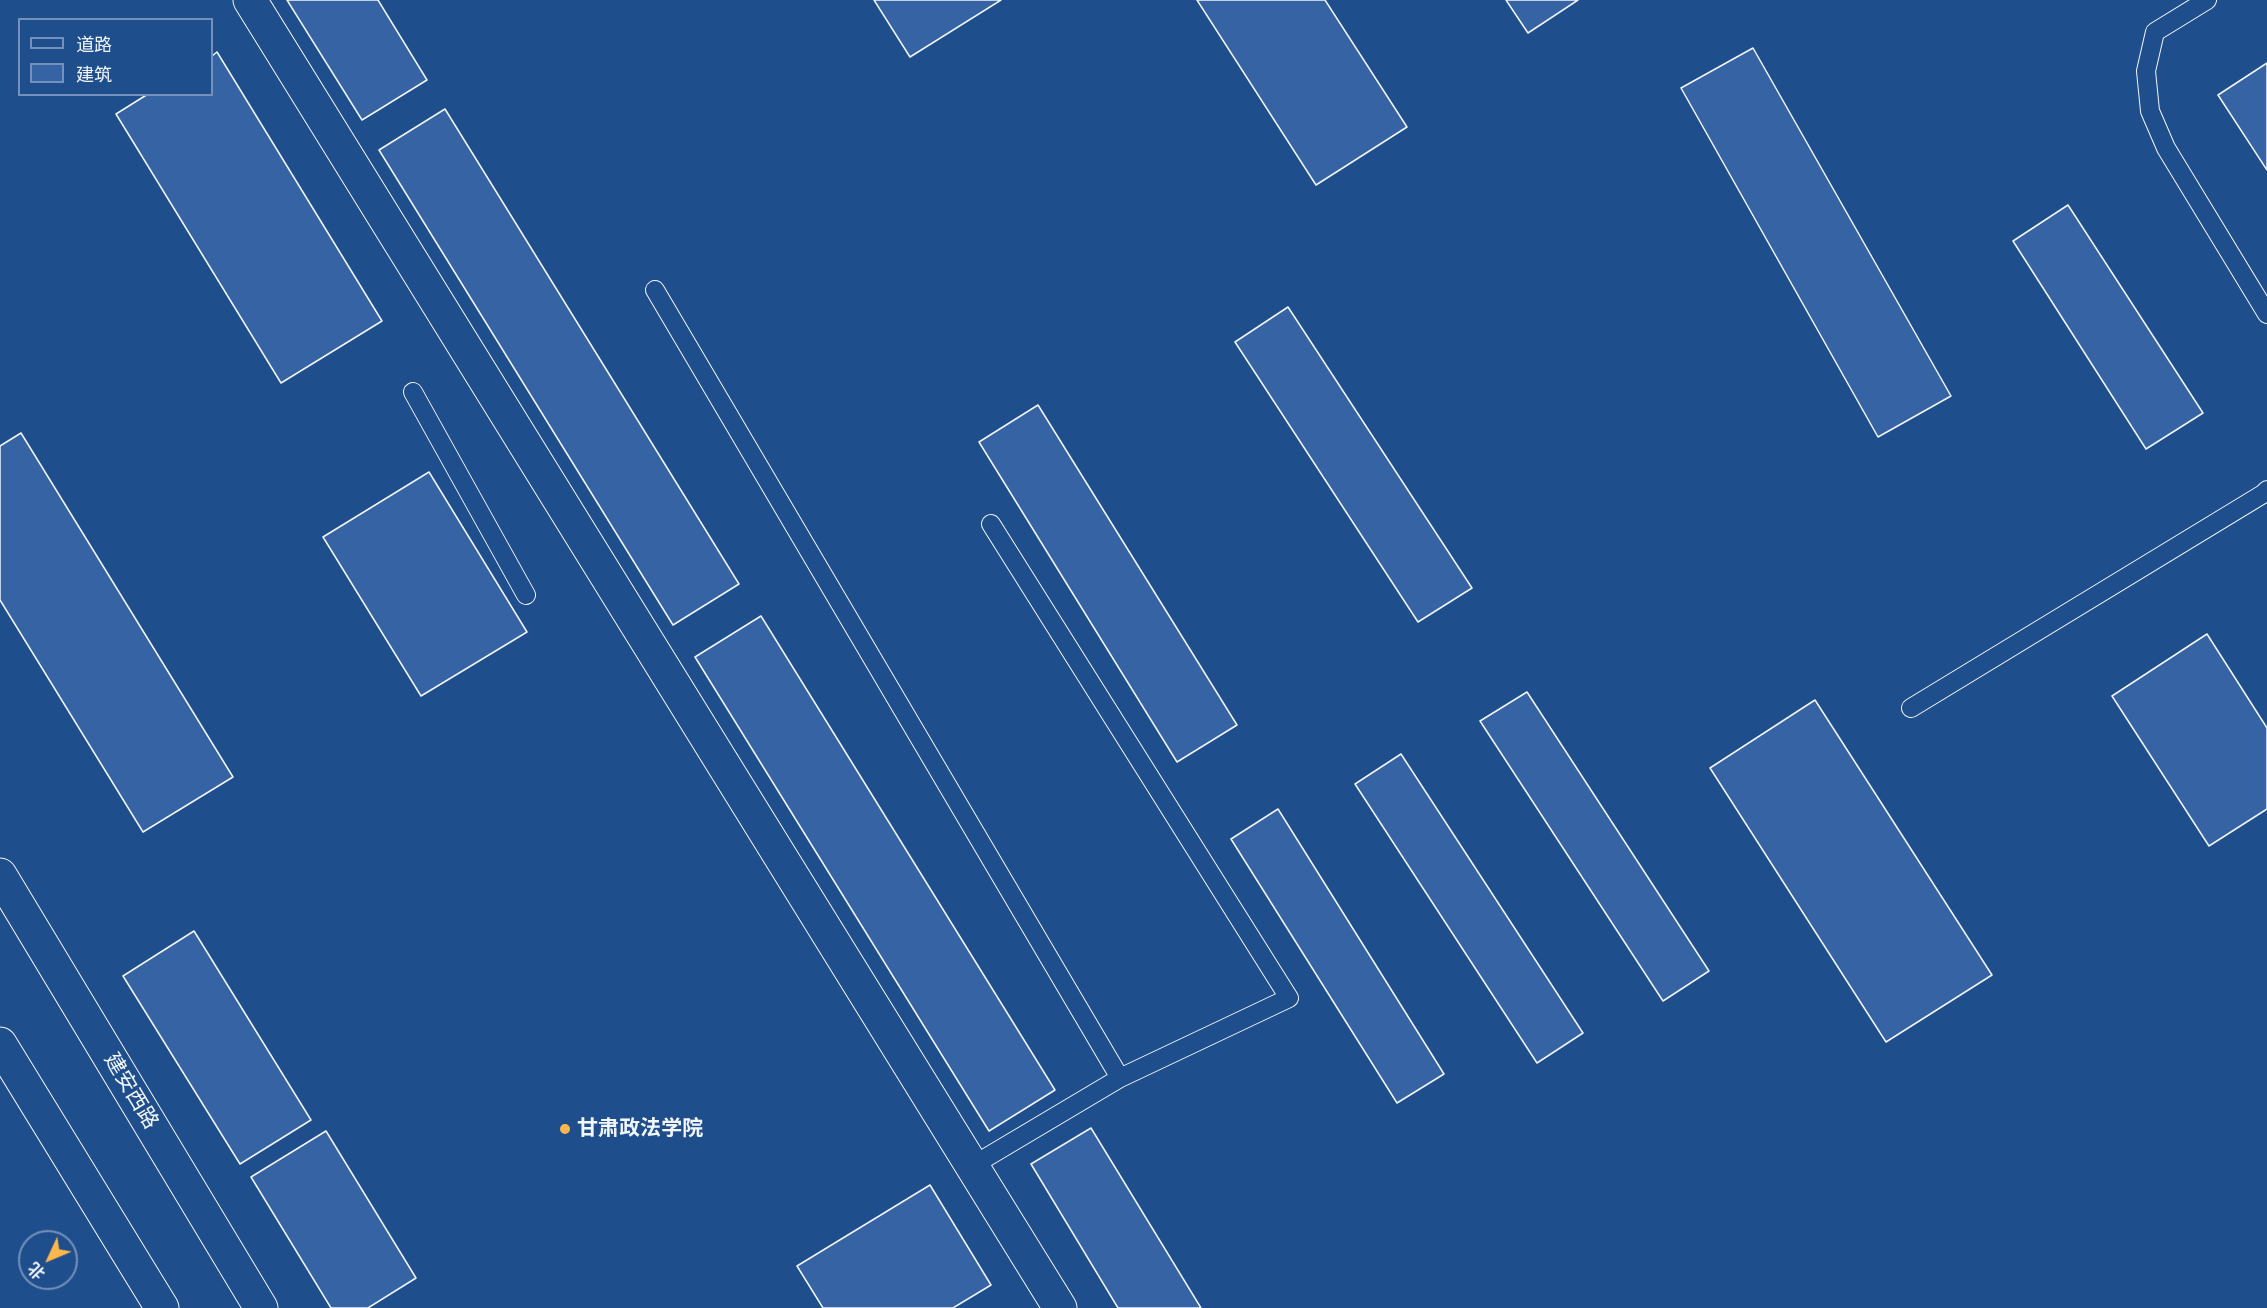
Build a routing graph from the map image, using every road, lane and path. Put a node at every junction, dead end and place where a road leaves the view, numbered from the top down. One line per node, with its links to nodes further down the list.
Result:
1 (250, 0): 13 (street)
2 (2207, 0): 4 (lane)
3 (655, 290): 12 (lane)
4 (2267, 314)
5 (412, 392): 8 (lane)
6 (2267, 490): 9 (lane)
7 (991, 524): 12 (lane)
8 (526, 595)
9 (1911, 708)
10 (0, 875): 15 (street, 建安西路)
11 (0, 1044): 14 (street)
12 (1120, 1078): 13 (lane)
13 (972, 1166): 16 (street)
14 (162, 1308)
15 (261, 1308)
16 (1060, 1308)

